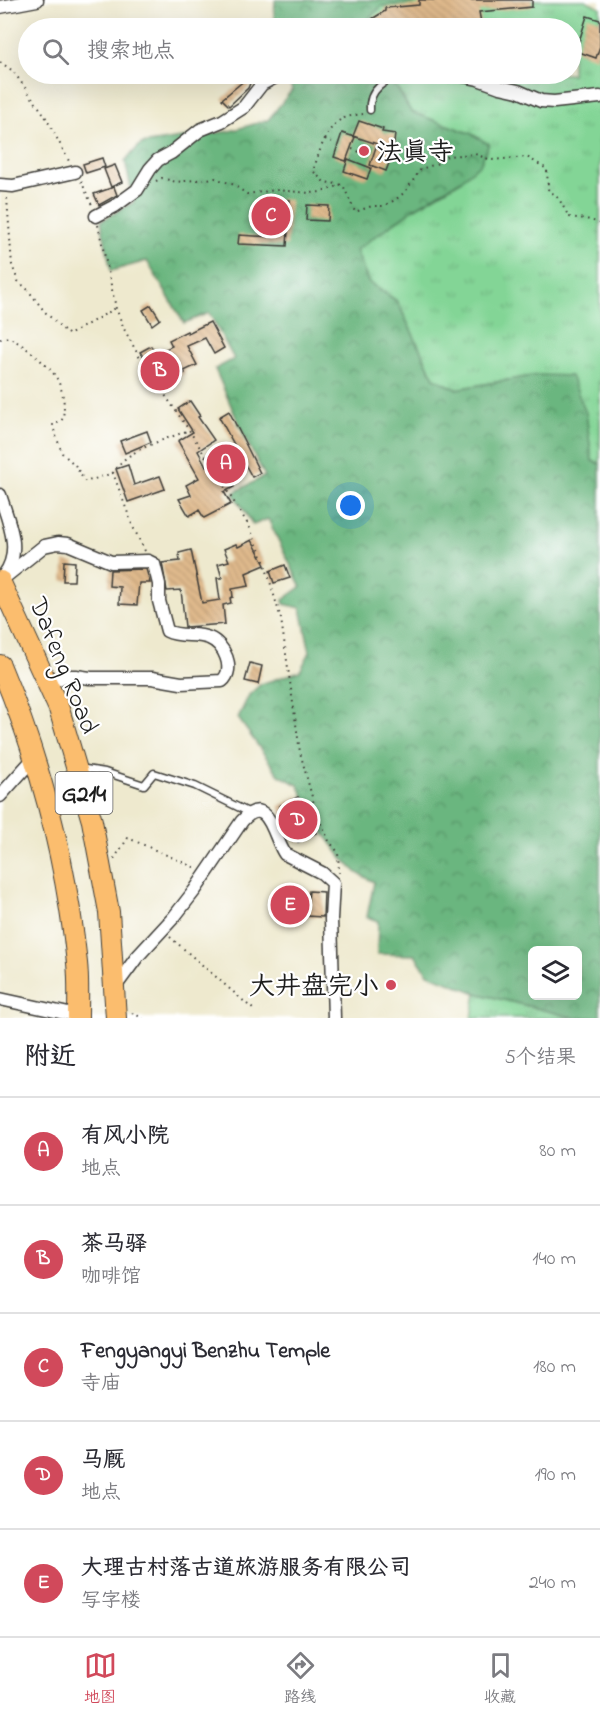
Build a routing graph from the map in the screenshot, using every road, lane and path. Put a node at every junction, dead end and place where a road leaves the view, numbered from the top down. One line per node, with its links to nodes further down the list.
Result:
1 (37, 0): 2 (street)
2 (0, 7)
3 (0, 62): 4 (path)
4 (18, 78)
5 (22, 84): 15 (path)
6 (263, 84): 17 (street)
7 (382, 84): 10 (lane)
8 (492, 84): 9 (street)
9 (600, 97)
10 (369, 110): 11 (path)
11 (325, 139): 12 (path); 18 (path)
12 (335, 143)
13 (352, 149): 14 (path)
14 (365, 154)
15 (75, 172): 16 (street); 19 (path)
16 (3, 185): 21 (path)
17 (142, 185): 18 (path); 19 (street)
18 (343, 185): 20 (path)
19 (96, 216): 21 (path)
20 (600, 223)
21 (116, 308): 23 (path)
22 (0, 339): 24 (path)
23 (189, 430): 24 (path); 38 (path)
24 (113, 473): 28 (path)
25 (0, 495): 26 (street)
26 (9, 526): 27 (street); 28 (street)
27 (0, 536)
28 (151, 562): 31 (street)
29 (0, 581): 31 (highway, Dafeng Road / G214)
30 (0, 665): 32 (highway, G214)
31 (47, 684): 33 (highway, Dafeng Road / G214)
32 (34, 758): 34 (street); 43 (highway, G214)
33 (76, 768): 35 (lane); 36 (highway, Dafeng Road / G214)
34 (0, 796)
35 (250, 814): 37 (street); 38 (street)
36 (101, 870): 37 (path); 40 (highway, Dafeng Road / G214)
37 (207, 873): 39 (street)
38 (333, 883): 45 (street)
39 (162, 930): 40 (street); 42 (path)
40 (115, 987): 44 (highway, Dafeng Road / G214)
41 (0, 999): 43 (street)
42 (254, 1010)
43 (78, 1017)
44 (116, 1018)
45 (334, 1018)

